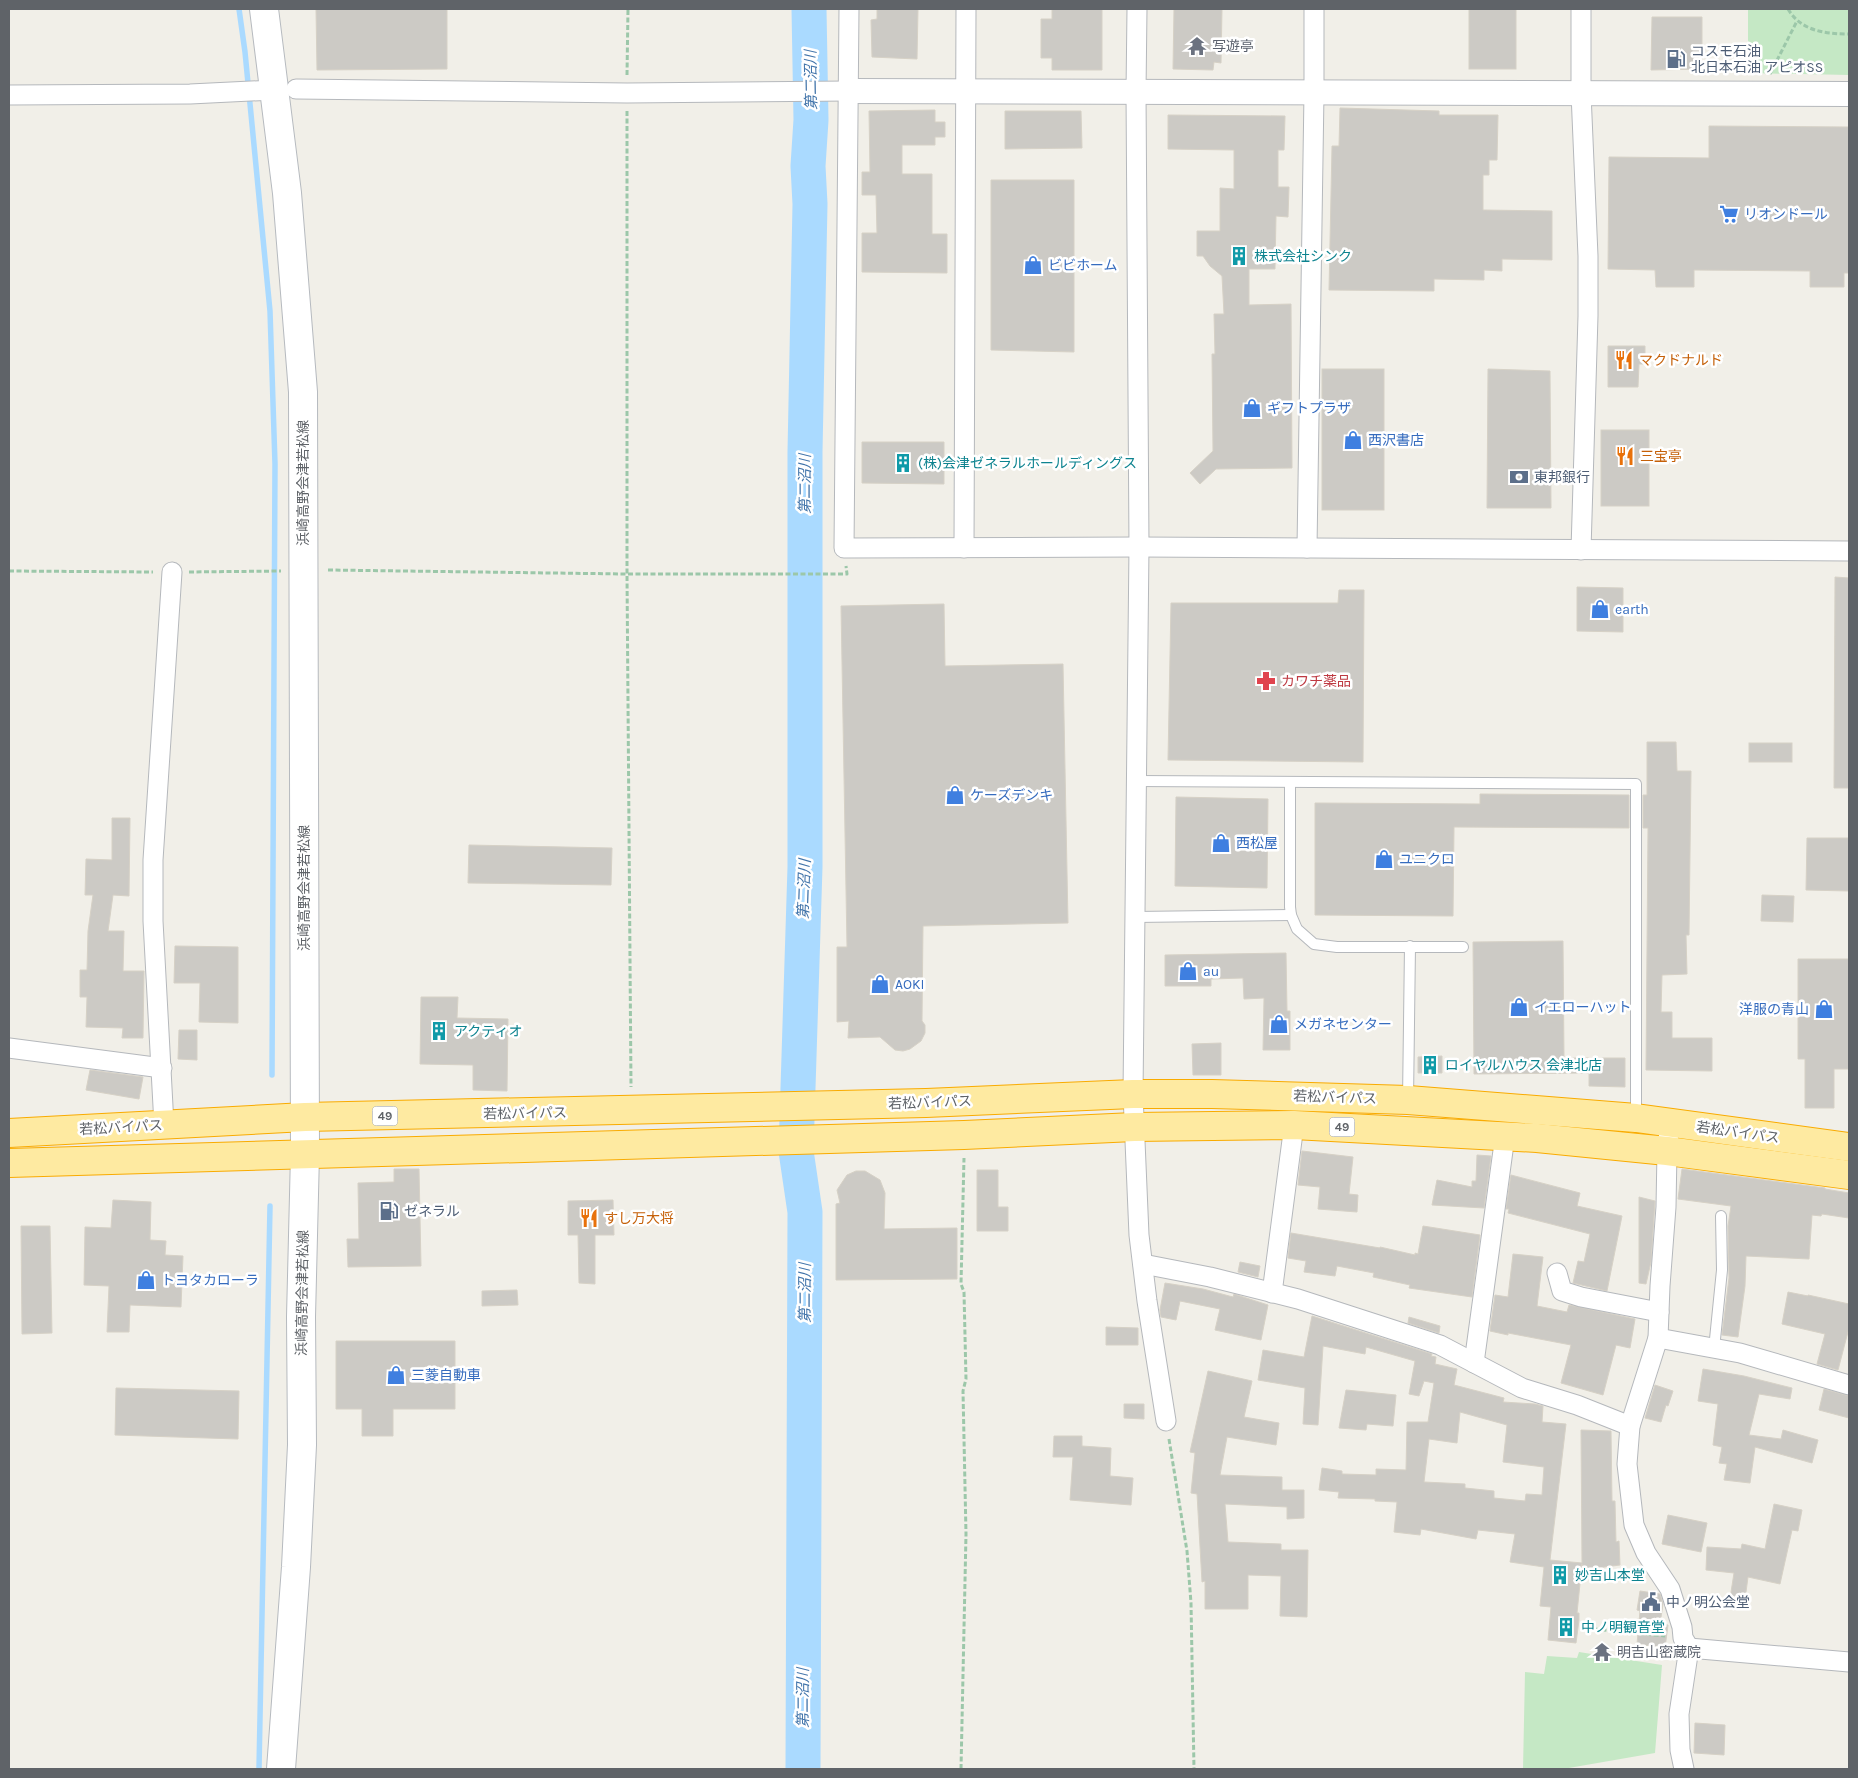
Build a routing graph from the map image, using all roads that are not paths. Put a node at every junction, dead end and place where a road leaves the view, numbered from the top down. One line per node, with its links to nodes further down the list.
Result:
1 (264, 9): 7 (main road, 浜崎高野会津若松線)
2 (849, 9): 8 (street)
3 (966, 9): 9 (street)
4 (1137, 9): 10 (street)
5 (1314, 9): 11 (street)
6 (1581, 9): 12 (street)
7 (266, 90): 8 (street); 14 (street); 31 (main road, 浜崎高野会津若松線)
8 (849, 91): 9 (street); 15 (street)
9 (966, 92): 10 (street); 15 (street)
10 (1136, 92): 11 (street); 16 (street)
11 (1314, 93): 12 (street); 17 (street)
12 (1581, 94): 13 (street); 18 (street)
13 (1849, 94)
14 (9, 95)
15 (964, 548): 16 (street)
16 (1139, 548): 17 (street); 21 (street)
17 (1307, 548): 18 (street)
18 (1581, 550): 19 (street)
19 (1849, 550)
20 (172, 572): 28 (street)
21 (1136, 781): 22 (lane); 24 (street)
22 (1290, 782): 23 (lane); 32 (lane)
23 (1291, 915): 24 (lane); 25 (lane)
24 (1135, 917): 29 (street)
25 (1410, 946): 26 (lane); 30 (lane)
26 (1462, 947)
27 (9, 1048): 28 (street)
28 (162, 1068): 34 (street)
29 (1133, 1094): 30 (highway, 若松バイパス / 49); 31 (highway, 若松バイパス / 49); 36 (street)
30 (1408, 1100): 32 (highway, 若松バイパス / 49)
31 (305, 1117): 34 (highway, 若松バイパス / 49); 41 (main road, 浜崎高野会津若松線)
32 (1636, 1118): 33 (highway, 若松バイパス / 49)
33 (1670, 1122): 39 (highway, 若松バイパス / 49); 40 (street)
34 (164, 1125): 37 (highway, 若松バイパス / 49)
35 (1294, 1125): 36 (highway, 若松バイパス / 49); 38 (highway, 若松バイパス / 49); 47 (street)
36 (1134, 1127): 41 (highway, 若松バイパス / 49); 45 (street)
37 (9, 1133)
38 (1505, 1136): 40 (highway, 若松バイパス / 49); 51 (street)
39 (1849, 1146)
40 (1667, 1150): 43 (highway, 若松バイパス / 49); 48 (street)
41 (305, 1154): 42 (highway, 若松バイパス / 49); 57 (main road, 浜崎高野会津若松線)
42 (9, 1163)
43 (1849, 1175)
44 (1721, 1216): 50 (lane)
45 (1143, 1264): 47 (street); 53 (street)
46 (1557, 1273): 48 (street)
47 (1272, 1293): 51 (street)
48 (1659, 1312): 49 (street)
49 (1658, 1338): 50 (street); 54 (street)
50 (1714, 1349): 52 (street)
51 (1474, 1363): 54 (street)
52 (1849, 1385)
53 (1166, 1421)
54 (1630, 1426): 55 (street)
55 (1686, 1643): 56 (street); 58 (street)
56 (1849, 1662)
57 (282, 1769)
58 (1684, 1769)

